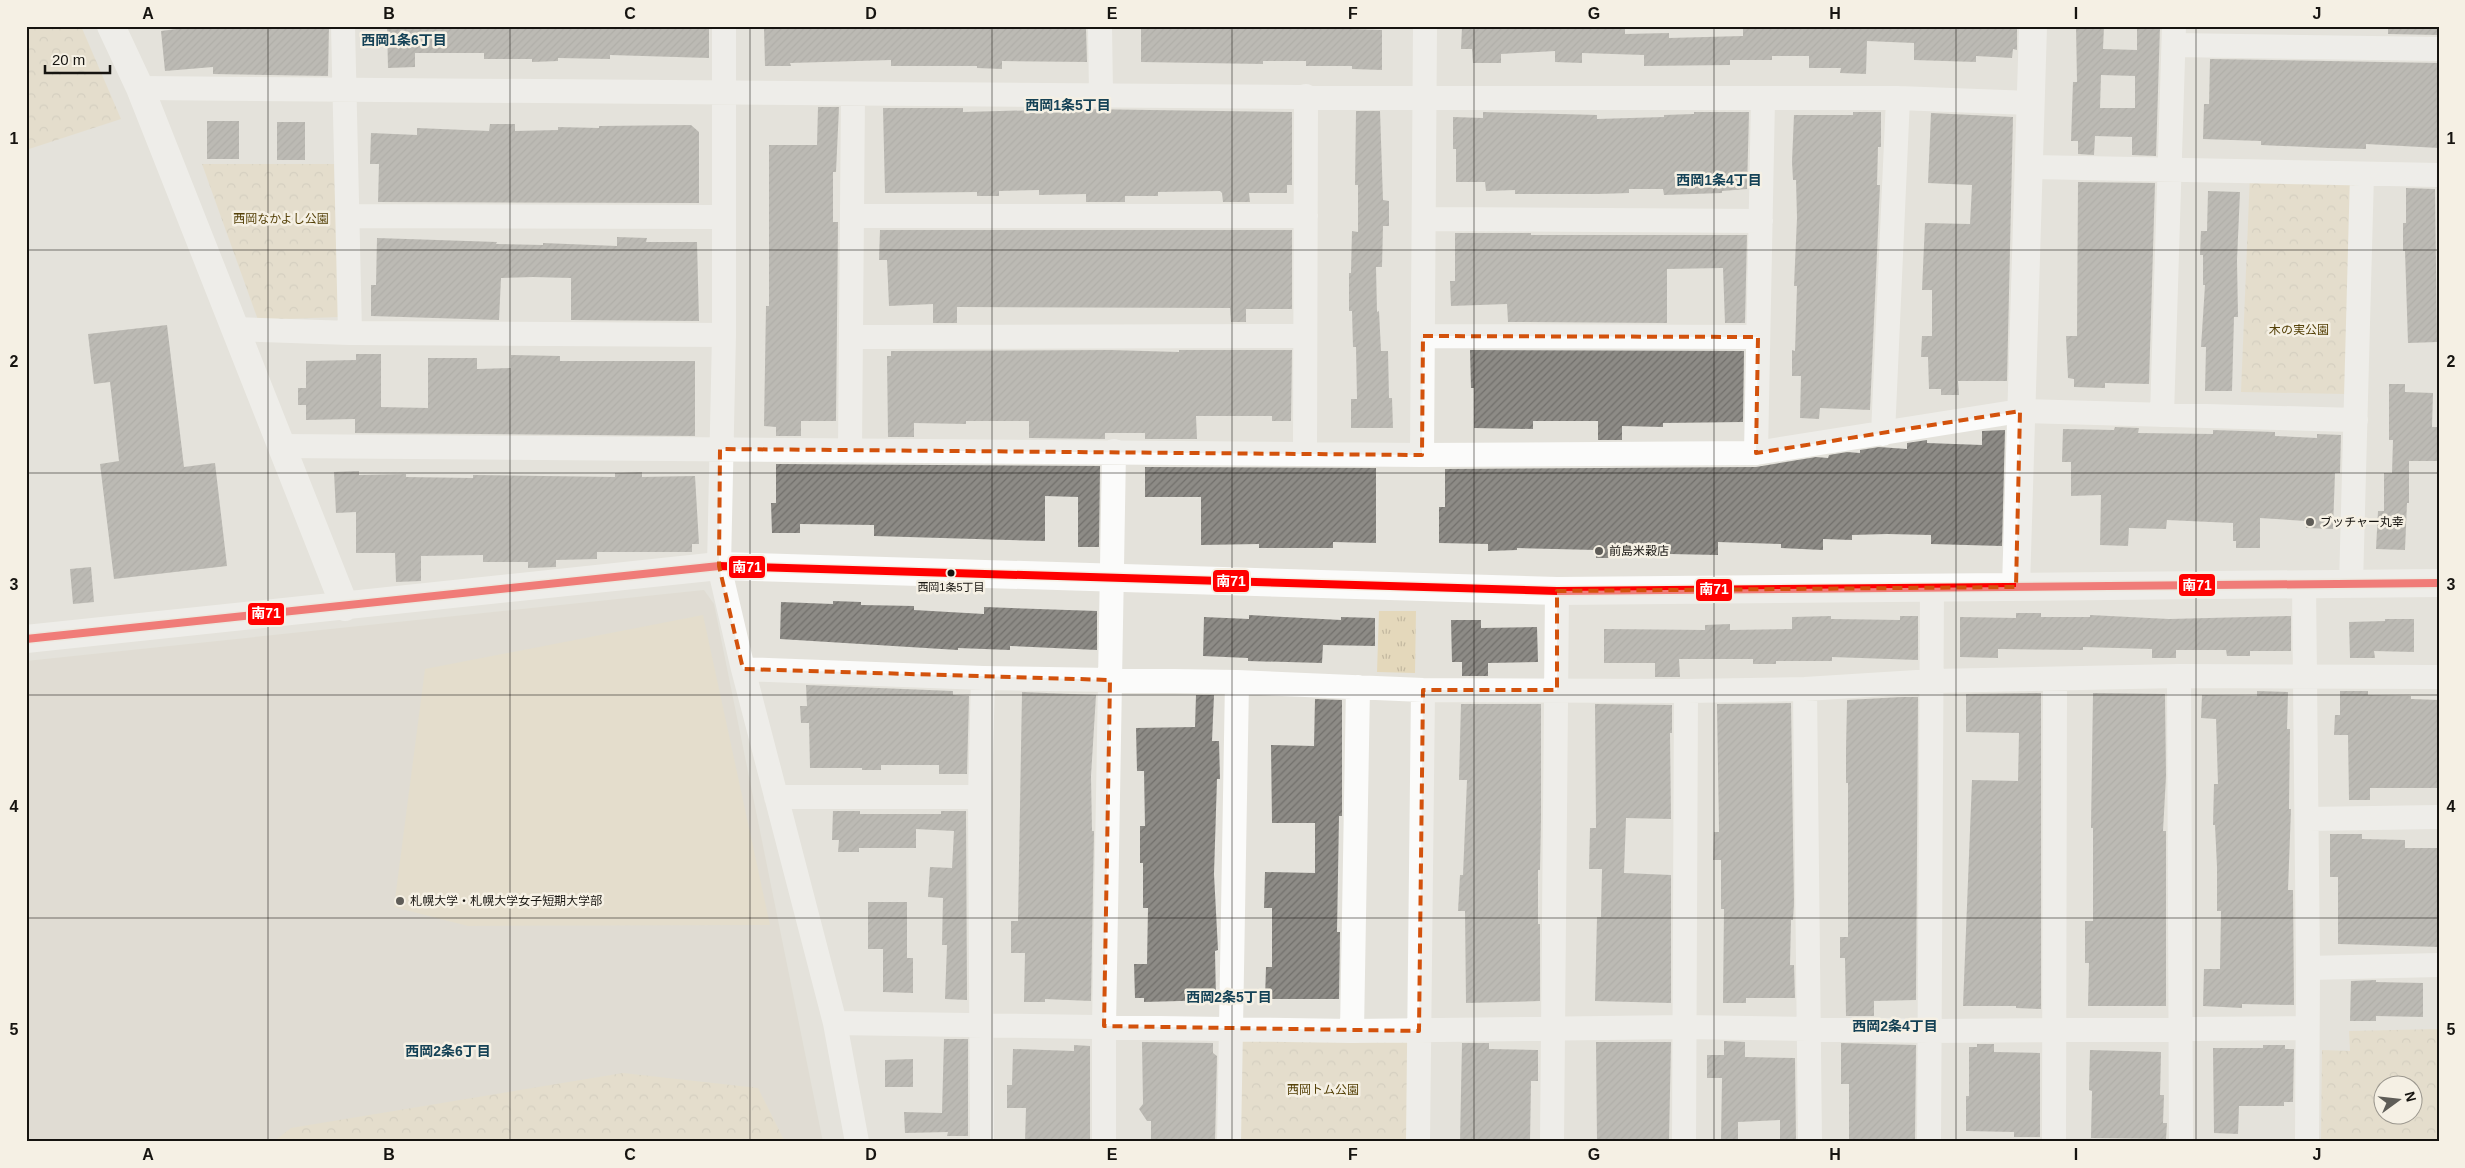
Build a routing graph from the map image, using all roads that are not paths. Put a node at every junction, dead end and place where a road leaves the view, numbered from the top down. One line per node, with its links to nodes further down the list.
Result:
1 (111, 26): 9 (street)
2 (343, 26): 10 (street)
3 (724, 26): 11 (street)
4 (1100, 26): 13 (street)
5 (1425, 26): 15 (street)
6 (2033, 26): 18 (street)
7 (2174, 35): 8 (street); 20 (street)
8 (2439, 49)
9 (140, 88): 10 (street); 29 (street)
10 (344, 91): 11 (street); 23 (street)
11 (723, 94): 12 (street); 26 (street)
12 (853, 94): 13 (street); 24 (street)
13 (1101, 94): 14 (street)
14 (1306, 96): 15 (street); 25 (street)
15 (1425, 98): 17 (street); 27 (street)
16 (1898, 98): 17 (street); 18 (street); 39 (street)
17 (1763, 99): 28 (street)
18 (2032, 103): 19 (street)
19 (2030, 167): 20 (street); 36 (street)
20 (2171, 169): 21 (street); 37 (street)
21 (2362, 174): 22 (street); 38 (street)
22 (2439, 175)
23 (348, 216): 26 (street); 30 (street)
24 (853, 216): 25 (street); 34 (street)
25 (1306, 216): 32 (street)
26 (724, 218): 31 (street)
27 (1424, 219): 28 (street); 33 (street)
28 (1762, 221): 35 (street)
29 (235, 329): 30 (street); 40 (street)
30 (350, 333): 31 (street)
31 (724, 335): 41 (street)
32 (1305, 336): 34 (street); 45 (street)
33 (1424, 336): 35 (street); 46 (street)
34 (852, 337): 42 (street)
35 (1758, 337): 44 (street)
36 (2020, 411): 37 (street); 39 (street); 53 (street)
37 (2162, 415): 38 (street)
38 (2356, 420): 51 (street)
39 (1883, 434): 44 (street)
40 (281, 446): 41 (street); 55 (street)
41 (720, 448): 42 (street); 47 (street)
42 (850, 450): 43 (street)
43 (1114, 452): 45 (street); 48 (street)
44 (1756, 452): 46 (street)
45 (1305, 453): 46 (street)
46 (1422, 455)
47 (719, 566): 48 (street); 55 (street); 57 (street)
48 (1112, 578): 54 (street); 62 (street)
49 (2439, 583): 51 (street)
50 (2304, 584): 51 (street); 53 (street); 59 (street)
51 (2351, 585)
52 (1932, 587): 53 (street); 54 (street); 64 (street)
53 (2016, 587)
54 (1557, 590): 69 (street)
55 (345, 607): 56 (street)
56 (26, 639)
57 (743, 669): 61 (street); 71 (street)
58 (2179, 676): 59 (street); 63 (street); 88 (street)
59 (2305, 677): 60 (street); 74 (street)
60 (2439, 677)
61 (983, 678): 62 (street); 72 (street)
62 (1110, 680): 65 (street); 79 (street)
63 (2056, 680): 64 (street); 85 (street)
64 (1933, 681): 67 (street); 87 (street)
65 (1237, 682): 66 (street); 83 (street)
66 (1358, 687): 68 (street); 89 (street)
67 (1805, 689): 70 (street); 81 (street)
68 (1423, 690): 69 (street); 86 (street)
69 (1556, 690): 70 (street); 84 (street)
70 (1686, 691): 80 (street)
71 (776, 797): 72 (street); 77 (street)
72 (980, 797): 78 (street)
73 (2439, 817): 74 (street)
74 (2307, 819): 76 (street)
75 (2439, 965): 76 (street)
76 (2308, 968): 82 (street)
77 (836, 1023): 78 (street); 90 (street)
78 (982, 1025): 79 (street); 91 (street)
79 (1104, 1026): 83 (street); 92 (street)
80 (1684, 1027): 81 (street); 84 (street); 96 (street)
81 (1808, 1028): 87 (street); 97 (street)
82 (2307, 1028): 88 (street); 101 (street)
83 (1230, 1029): 89 (street); 93 (street)
84 (1553, 1029): 86 (street); 95 (street)
85 (2055, 1029): 87 (street); 88 (street); 99 (street)
86 (1420, 1031): 89 (street); 94 (street)
87 (1930, 1031): 98 (street)
88 (2180, 1031): 100 (street)
89 (1352, 1032)
90 (857, 1142)
91 (982, 1142)
92 (1104, 1142)
93 (1229, 1142)
94 (1418, 1142)
95 (1552, 1142)
96 (1684, 1142)
97 (1810, 1142)
98 (1929, 1142)
99 (2054, 1142)
100 (2181, 1142)
101 (2307, 1142)

